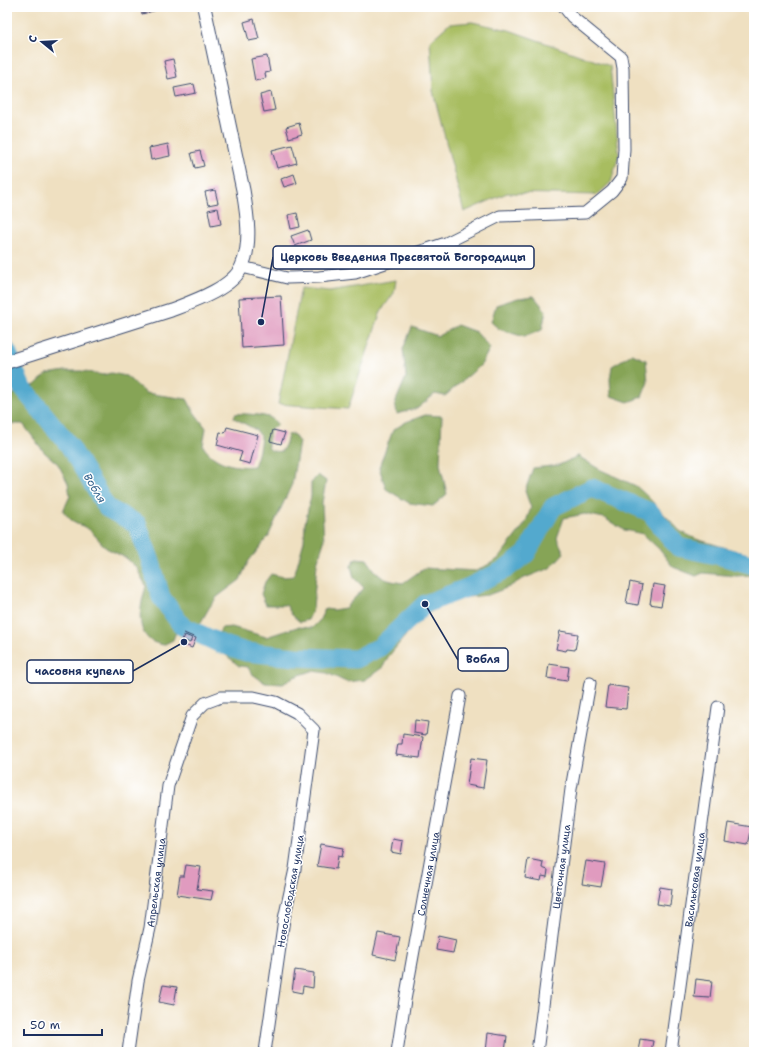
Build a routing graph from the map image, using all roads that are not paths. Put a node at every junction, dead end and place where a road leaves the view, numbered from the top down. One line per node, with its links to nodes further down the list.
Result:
1 (204, 7): 3 (street)
2 (564, 7): 3 (street)
3 (242, 266): 4 (street)
4 (7, 362)
5 (590, 683): 12 (street, Цветочная улица)
6 (460, 696): 11 (street, Солнечная улица)
7 (718, 707): 13 (street, Васильковая улица)
8 (314, 730): 9 (street, Апрельская улица); 10 (street, Новослободская улица)
9 (128, 1052)
10 (265, 1052)
11 (397, 1052)
12 (537, 1052)
13 (671, 1052)

